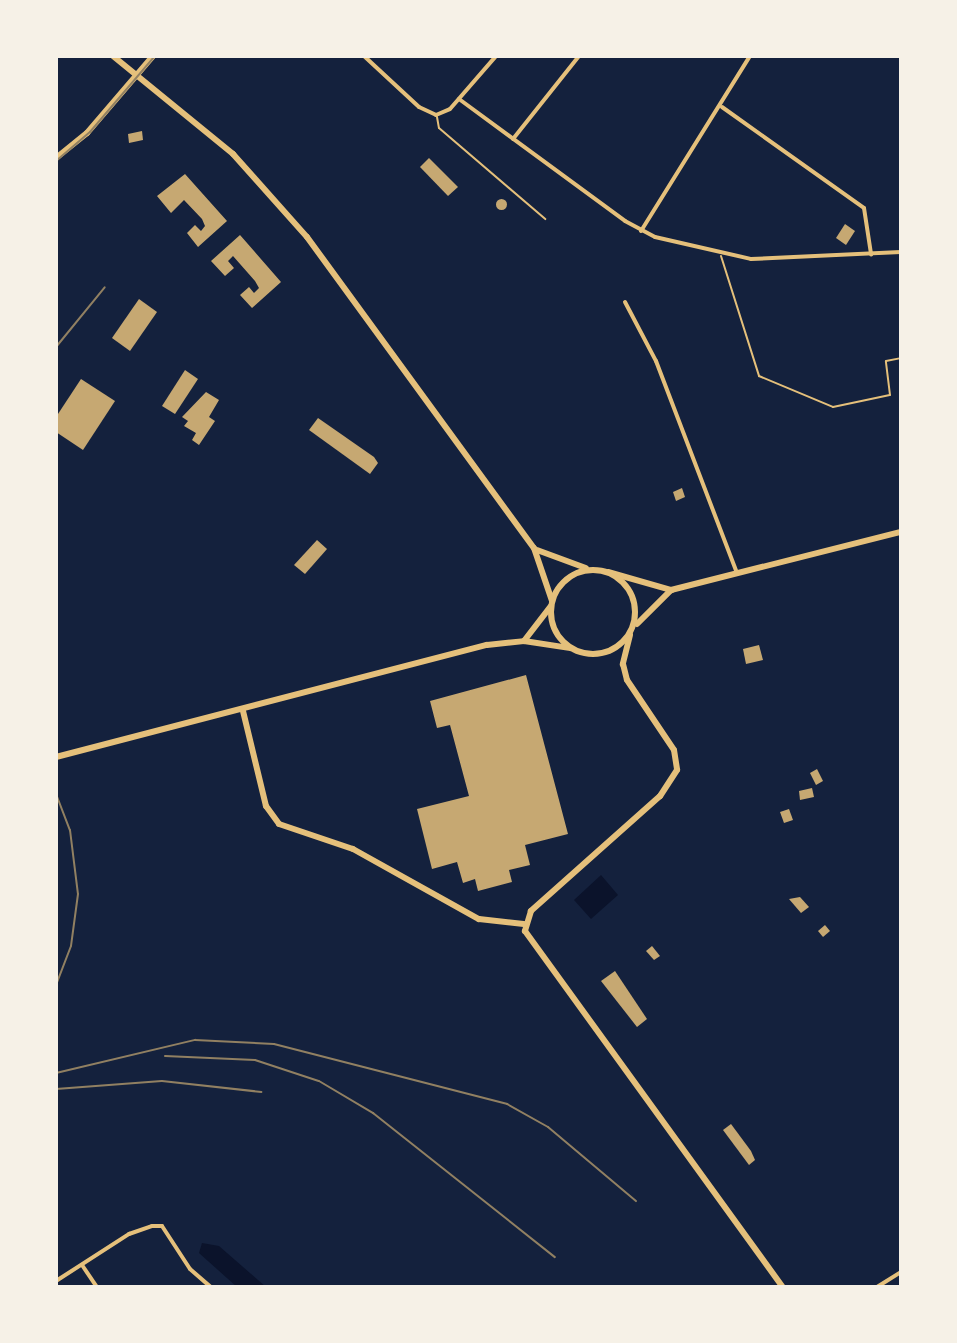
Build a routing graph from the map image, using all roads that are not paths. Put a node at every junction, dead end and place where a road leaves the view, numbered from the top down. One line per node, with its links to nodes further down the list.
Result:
1 (113, 56): 7 (main road)
2 (153, 56): 7 (main road)
3 (364, 56): 10 (street)
4 (496, 56): 8 (street)
5 (579, 56): 11 (street)
6 (750, 56): 9 (street)
7 (138, 75): 12 (main road); 21 (main road)
8 (459, 99): 10 (street); 11 (street)
9 (722, 107): 14 (street); 16 (street)
10 (436, 115): 13 (lane)
11 (513, 139): 14 (street)
12 (56, 158)
13 (545, 219)
14 (641, 231): 17 (street)
15 (901, 252): 16 (street)
16 (871, 254): 17 (street)
17 (721, 256): 19 (lane)
18 (625, 302): 24 (street)
19 (901, 358)
20 (901, 532): 24 (main road)
21 (534, 548): 22 (main road); 26 (main road)
22 (594, 570): 23 (main road); 26 (main road)
23 (608, 572): 25 (main road); 27 (main road)
24 (737, 573): 25 (main road)
25 (671, 590): 27 (main road)
26 (552, 604): 28 (main road); 29 (main road)
27 (631, 632): 29 (main road); 32 (main road)
28 (524, 641): 29 (main road); 30 (main road)
29 (570, 648)
30 (243, 711): 31 (main road); 32 (main road)
31 (56, 757)
32 (524, 924): 38 (main road)
33 (82, 1265): 35 (street); 36 (street); 37 (street)
34 (901, 1272): 39 (street)
35 (56, 1281)
36 (97, 1287)
37 (211, 1287)
38 (783, 1287)
39 (877, 1287)

